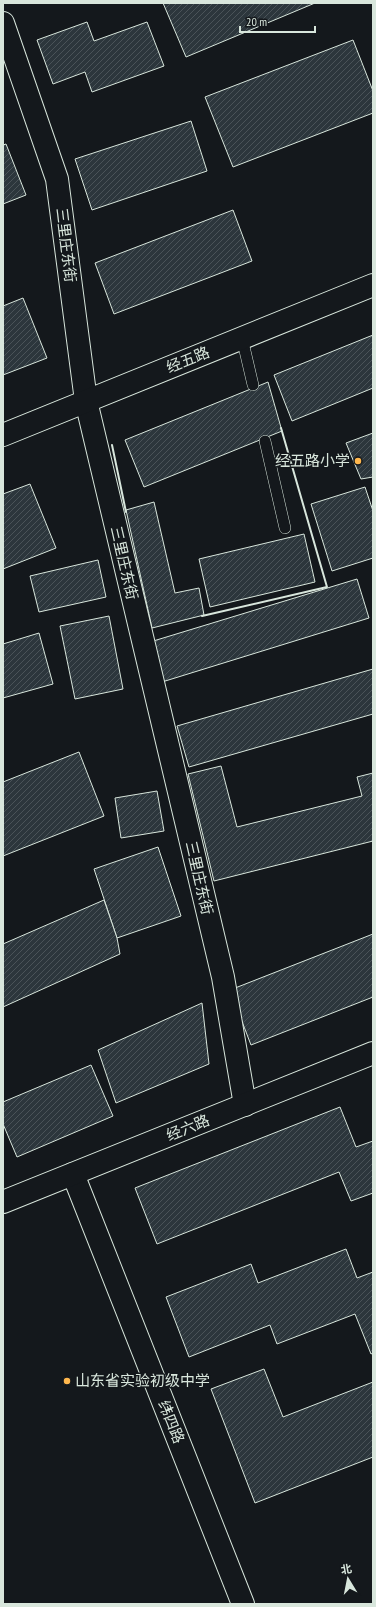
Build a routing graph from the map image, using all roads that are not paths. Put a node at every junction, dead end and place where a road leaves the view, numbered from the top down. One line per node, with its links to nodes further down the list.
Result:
1 (3, 23): 5 (street, 三里庄东街)
2 (373, 285): 3 (street, 经五路)
3 (242, 338): 4 (lane); 5 (street, 经五路)
4 (253, 385)
5 (86, 401): 6 (street, 经五路); 10 (street, 三里庄东街)
6 (3, 435)
7 (265, 441): 8 (lane)
8 (285, 528)
9 (373, 1053): 10 (street, 经六路)
10 (245, 1106): 11 (street, 经六路)
11 (72, 1174): 12 (street, 经六路); 13 (street, 纬四路)
12 (3, 1202)
13 (243, 1604)

